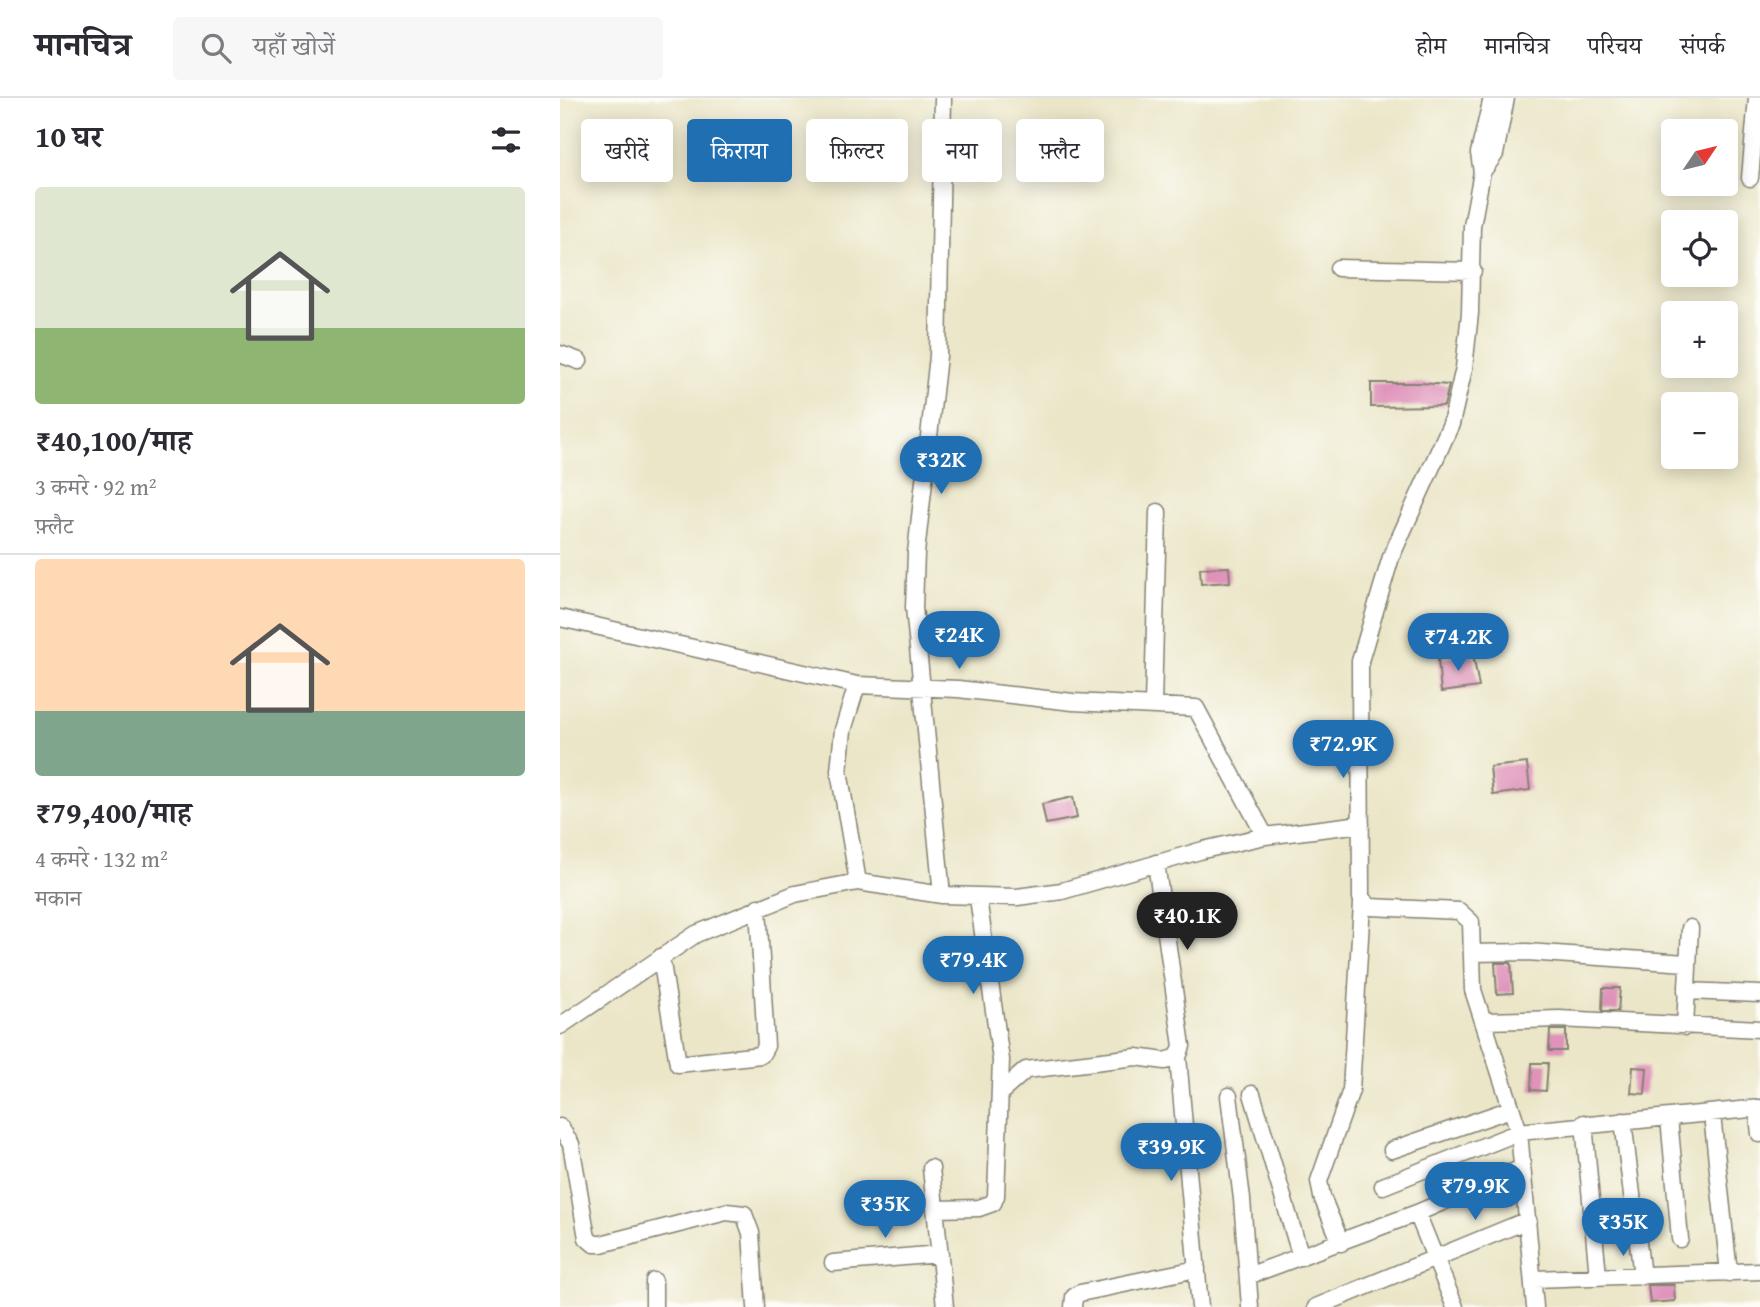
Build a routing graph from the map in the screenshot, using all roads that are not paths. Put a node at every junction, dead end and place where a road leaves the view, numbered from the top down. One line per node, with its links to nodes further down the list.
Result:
1 (943, 98): 14 (street)
2 (1492, 98): 5 (street)
3 (1506, 98): 5 (street)
4 (1756, 98): 6 (street)
5 (1482, 172): 8 (street)
6 (1750, 178)
7 (1338, 268): 8 (street)
8 (1473, 271): 16 (street)
9 (560, 354): 10 (street)
10 (579, 361)
11 (1158, 512): 15 (street)
12 (560, 618): 13 (street)
13 (857, 685): 14 (street); 19 (street)
14 (921, 689): 15 (street); 20 (street)
15 (1153, 705): 17 (street)
16 (1361, 824): 17 (street); 22 (street)
17 (1265, 836): 18 (street)
18 (1156, 863): 21 (street); 34 (street)
19 (858, 882): 20 (street); 23 (street)
20 (942, 895): 21 (street)
21 (978, 898): 35 (street)
22 (1362, 903): 25 (street); 55 (street)
23 (758, 907): 26 (street); 26 (street)
24 (1690, 928): 27 (street)
25 (1472, 953): 27 (street); 30 (street)
26 (662, 957): 31 (street)
27 (1686, 962): 28 (street)
28 (1686, 991): 29 (street); 32 (street)
29 (1760, 994)
30 (1483, 1021): 32 (street); 39 (street)
31 (560, 1026)
32 (1685, 1027): 33 (street)
33 (1760, 1030)
34 (1178, 1057): 35 (street); 60 (street)
35 (1001, 1092): 51 (street)
36 (1252, 1094): 57 (street)
37 (1229, 1096): 63 (street)
38 (1758, 1108): 40 (street); 46 (street)
39 (1511, 1109): 45 (street); 47 (street)
40 (1712, 1115): 41 (street); 62 (street)
41 (1669, 1118): 42 (street); 54 (street)
42 (1623, 1121): 43 (street); 64 (street)
43 (1584, 1123): 45 (street); 65 (street)
44 (560, 1128): 69 (street)
45 (1519, 1132): 49 (street); 50 (street)
46 (1760, 1134)
47 (1392, 1150)
48 (931, 1168): 51 (street)
49 (1522, 1168): 52 (street); 53 (street)
50 (1383, 1186)
51 (936, 1209): 56 (street)
52 (1417, 1213): 55 (street); 58 (street)
53 (1528, 1220): 58 (street); 66 (street)
54 (1680, 1239)
55 (1341, 1243): 57 (street)
56 (940, 1254): 59 (street); 70 (street)
57 (1301, 1257): 63 (street)
58 (1435, 1259): 74 (street); 75 (street)
59 (833, 1263)
60 (1197, 1269): 71 (street); 72 (street)
61 (1760, 1271): 62 (street)
62 (1728, 1273): 64 (street)
63 (1248, 1276): 73 (street)
64 (1642, 1276): 65 (street)
65 (1598, 1277): 66 (street)
66 (1534, 1279): 76 (street)
67 (654, 1281): 68 (street)
68 (654, 1307)
69 (757, 1307)
70 (945, 1307)
71 (1073, 1307)
72 (1200, 1307)
73 (1250, 1307)
74 (1316, 1307)
75 (1454, 1307)
76 (1535, 1307)

